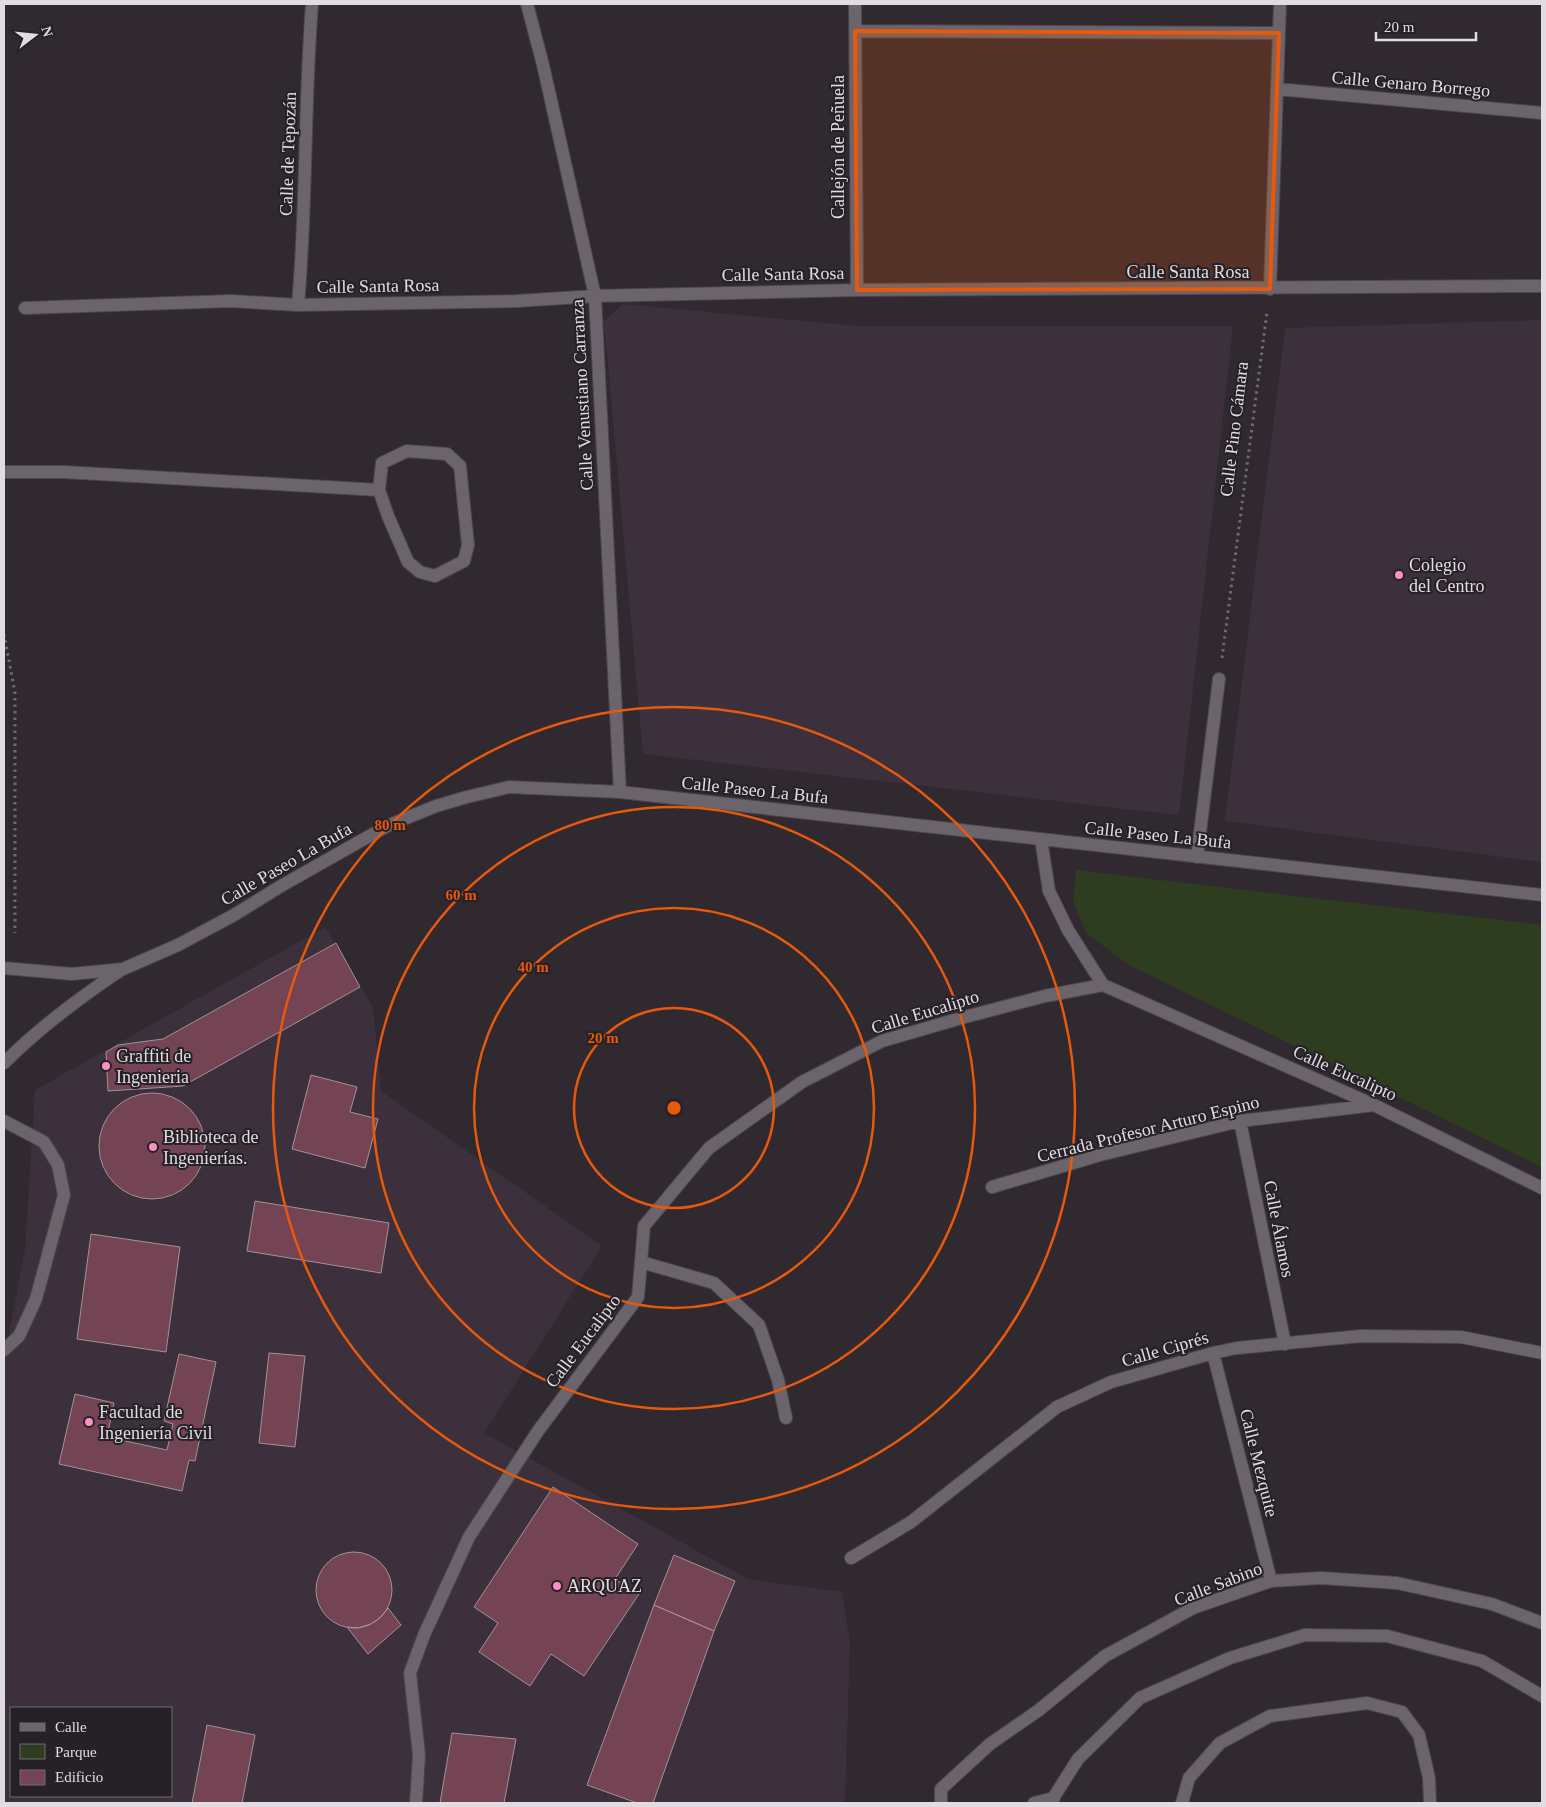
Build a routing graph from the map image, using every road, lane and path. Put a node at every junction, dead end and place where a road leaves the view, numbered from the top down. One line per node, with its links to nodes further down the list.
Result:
1 (312, 4): 13 (street, Calle de Tepozán)
2 (527, 4): 12 (street, Calle Venustiano Carranza)
3 (855, 4): 5 (street, Callejón de Peñuela)
4 (1280, 4): 6 (street)
5 (855, 31): 6 (street); 11 (street, Callejón de Peñuela)
6 (1279, 32): 7 (street)
7 (1277, 89): 8 (street, Calle Genaro Borrego); 10 (street)
8 (1542, 113)
9 (1542, 286): 10 (street, Calle Santa Rosa)
10 (1270, 289): 11 (street, Calle Santa Rosa); 18 (path, Calle Pino Cámara)
11 (857, 290): 12 (street, Calle Santa Rosa)
12 (595, 296): 13 (street, Calle Santa Rosa); 19 (street, Calle Venustiano Carranza)
13 (298, 305): 14 (street, Calle Santa Rosa)
14 (25, 308)
15 (4, 472): 16 (street)
16 (379, 490): 16 (street)
17 (4, 634): 23 (path)
18 (1219, 680): 21 (street)
19 (620, 792): 20 (street, Calle Paseo La Bufa); 25 (street, Calle Paseo La Bufa)
20 (1041, 839): 21 (street, Calle Paseo La Bufa); 26 (street)
21 (1197, 857): 22 (street, Calle Paseo La Bufa)
22 (1542, 895)
23 (15, 933)
24 (4, 968): 25 (street, Calle Paseo La Bufa)
25 (123, 969): 27 (street)
26 (1103, 985): 28 (street, Calle Eucalipto); 33 (street, Calle Eucalipto)
27 (4, 1063)
28 (1374, 1105): 30 (street, Cerrada Profesor Arturo Espino); 32 (street, Calle Eucalipto)
29 (4, 1121): 35 (street)
30 (1240, 1121): 31 (street, Cerrada Profesor Arturo Espino); 34 (street, Calle Álamos)
31 (992, 1187)
32 (1542, 1188)
33 (641, 1262): 38 (street); 44 (street, Calle Eucalipto)
34 (1285, 1344): 36 (street, Calle Ciprés); 37 (street, Calle Ciprés)
35 (4, 1350)
36 (1213, 1353): 39 (street, Calle Ciprés); 40 (street, Calle Mezquite)
37 (1542, 1353)
38 (786, 1418)
39 (851, 1558)
40 (1271, 1581): 41 (street, Calle Sabino); 45 (street, Calle Sabino)
41 (1542, 1622)
42 (1542, 1696): 43 (street)
43 (1052, 1800): 46 (street)
44 (416, 1803)
45 (941, 1803)
46 (1034, 1803)
47 (1182, 1803): 48 (street)
48 (1430, 1803)

